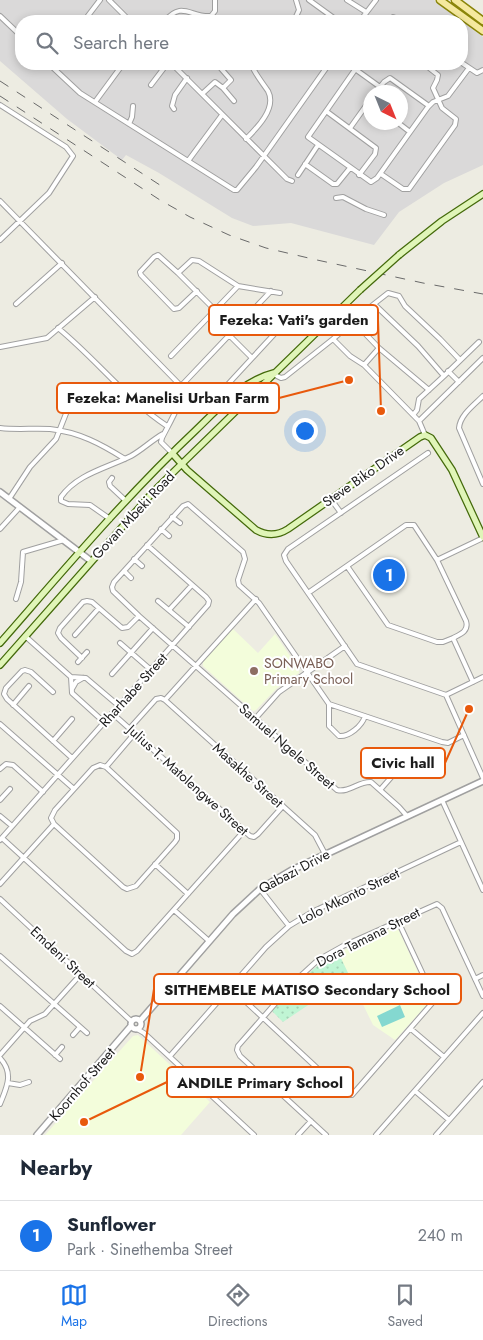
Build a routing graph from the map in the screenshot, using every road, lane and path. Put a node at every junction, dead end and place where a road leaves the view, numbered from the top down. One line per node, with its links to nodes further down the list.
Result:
1 (100, 0): 11 (street)
2 (109, 0): 12 (street)
3 (215, 0): 15 (street)
4 (296, 0): 16 (street)
5 (309, 0): 17 (street)
6 (347, 0): 10 (street)
7 (376, 0): 10 (street)
8 (440, 0): 19 (main road)
9 (455, 0): 22 (main road)
10 (366, 12): 18 (street)
11 (89, 15)
12 (124, 15)
13 (170, 15): 14 (street)
14 (203, 15)
15 (211, 15)
16 (297, 15)
17 (330, 15)
18 (364, 15)
19 (461, 15)
20 (0, 16): 23 (street)
21 (468, 20): 24 (main road)
22 (483, 21)
23 (15, 30)
24 (483, 31)
25 (469, 68): 37 (street)
26 (57, 70): 48 (street)
27 (119, 70): 48 (street)
28 (162, 70): 39 (street)
29 (178, 70): 38 (street)
30 (223, 70): 43 (street)
31 (253, 70): 60 (street)
32 (325, 70): 62 (street)
33 (354, 70): 53 (street)
34 (356, 70): 40 (street)
35 (432, 70): 46 (street)
36 (468, 70): 46 (street)
37 (483, 70)
38 (187, 78): 45 (street); 52 (street)
39 (151, 85)
40 (377, 85)
41 (382, 85): 42 (street)
42 (400, 85)
43 (223, 88): 45 (street); 47 (street)
44 (408, 91): 51 (street)
45 (202, 94): 55 (street)
46 (440, 100): 51 (street); 66 (street)
47 (234, 101)
48 (95, 102): 56 (street)
49 (0, 105): 74 (street)
50 (133, 106): 56 (street)
51 (429, 106): 59 (street)
52 (174, 109)
53 (326, 111): 57 (street); 61 (street)
54 (363, 111): 57 (street)
55 (222, 114): 60 (street); 63 (street)
56 (129, 124): 63 (street)
57 (350, 128): 68 (street)
58 (407, 130): 59 (street)
59 (410, 132): 66 (street)
60 (246, 139): 62 (street)
61 (318, 145): 64 (street); 65 (street)
62 (265, 156): 63 (street); 69 (street)
63 (188, 162)
64 (305, 164): 65 (street); 67 (street)
65 (350, 168): 68 (street)
66 (381, 174): 68 (street)
67 (298, 175)
68 (359, 175)
69 (292, 181)
70 (483, 194): 101 (main road, Govan Mbeki Road, bridge)
71 (336, 198): 73 (street)
72 (0, 200): 74 (street)
73 (384, 215)
74 (20, 221): 75 (street); 76 (street)
75 (0, 240)
76 (62, 264): 82 (street); 83 (street)
77 (178, 273): 78 (street); 79 (street); 79 (street)
78 (238, 286): 80 (street); 85 (street)
79 (197, 291): 85 (street)
80 (271, 291): 81 (street); 89 (street)
81 (280, 293)
82 (95, 297): 88 (street); 104 (street)
83 (16, 304)
84 (374, 304): 87 (street); 98 (street); 102 (street)
85 (215, 310): 89 (street); 95 (street)
86 (292, 316): 96 (street)
87 (353, 321): 91 (street); 94 (street)
88 (58, 328): 93 (street); 110 (street)
89 (235, 330): 90 (street)
90 (230, 336): 96 (street); 104 (street)
91 (332, 340): 99 (street); 101 (street)
92 (479, 342): 98 (street)
93 (0, 347)
94 (380, 348): 99 (street); 105 (street)
95 (171, 356)
96 (252, 358): 104 (street)
97 (483, 358): 103 (street)
98 (460, 360): 100 (street)
99 (364, 365): 108 (street)
100 (448, 371): 102 (street); 103 (street)
101 (276, 374): 116 (main road, Govan Mbeki Road); 118 (main road, Govan Mbeki Road)
102 (444, 376): 105 (street)
103 (459, 382): 109 (street)
104 (182, 388): 110 (street)
105 (429, 390): 108 (street)
106 (483, 396): 120 (street)
107 (69, 406): 112 (street)
108 (413, 415): 109 (street)
109 (419, 421): 114 (street)
110 (167, 426): 113 (street)
111 (0, 428): 112 (street)
112 (59, 430): 117 (street); 122 (street)
113 (164, 434): 116 (street); 117 (street)
114 (425, 435): 124 (main road, Steve Biko Drive); 133 (main road)
115 (428, 453): 126 (street)
116 (172, 454): 118 (main road, Steve Biko Drive); 123 (main road, Govan Mbeki Road)
117 (125, 459): 128 (street)
118 (181, 463): 124 (main road, Steve Biko Drive); 139 (main road, Govan Mbeki Road)
119 (112, 478): 123 (street)
120 (483, 484)
121 (0, 492): 122 (street)
122 (9, 499): 125 (street)
123 (126, 500): 128 (main road, Govan Mbeki Road)
124 (332, 500): 126 (street)
125 (20, 507): 130 (street); 134 (street)
126 (340, 513): 145 (street)
127 (172, 517): 129 (street); 131 (street); 147 (street)
128 (110, 518): 136 (main road, Govan Mbeki Road)
129 (180, 523)
130 (0, 529)
131 (161, 529): 132 (street); 135 (street)
132 (169, 536)
133 (483, 538): 138 (street)
134 (64, 540): 136 (street); 146 (street)
135 (147, 545): 137 (street); 144 (street, Rharhabe Street)
136 (80, 552): 139 (street); 157 (main road, Govan Mbeki Road)
137 (134, 560): 140 (street); 142 (street)
138 (437, 560): 141 (street); 156 (street)
139 (91, 561): 155 (main road, Govan Mbeki Road)
140 (142, 566)
141 (347, 566): 145 (street); 156 (street)
142 (124, 571): 143 (street); 151 (street, Samuel Ngele Street)
143 (131, 578)
144 (192, 585): 150 (street); 152 (street, Rharhabe Street)
145 (308, 593): 160 (street)
146 (16, 599)
147 (256, 599): 166 (street); 168 (street)
148 (158, 601): 150 (street)
149 (99, 608): 151 (street); 154 (street); 163 (street)
150 (169, 610): 152 (street)
151 (139, 616): 153 (street, Samuel Ngele Street)
152 (189, 627): 159 (street, Rharhabe Street)
153 (153, 628): 159 (street, Samuel Ngele Street); 162 (street)
154 (75, 635)
155 (24, 636): 165 (main road, Govan Mbeki Road); 170 (street)
156 (453, 638): 173 (street)
157 (0, 643)
158 (120, 643): 162 (street)
159 (172, 646): 166 (street, Samuel Ngele Street); 167 (street, Rharhabe Street)
160 (345, 646): 168 (street); 177 (street)
161 (88, 652): 163 (street)
162 (132, 652): 167 (street); 169 (street)
163 (82, 658): 164 (street)
164 (78, 662)
165 (0, 665)
166 (195, 666): 178 (street); 185 (street, Samuel Ngele Street)
167 (151, 670): 181 (street, Rharhabe Street)
168 (307, 673): 179 (street); 185 (street)
169 (112, 674)
170 (71, 677): 171 (street); 175 (street)
171 (83, 677): 175 (street); 181 (street)
172 (483, 677): 173 (street)
173 (473, 682): 177 (street)
174 (28, 686): 180 (street)
175 (71, 691): 186 (street)
176 (53, 692): 180 (street)
177 (446, 695): 190 (street)
178 (166, 700): 188 (street); 204 (street, Masakhe Street)
179 (329, 704): 183 (street); 183 (street)
180 (12, 705): 191 (street)
181 (119, 706): 182 (street, Rharhabe Street)
182 (112, 713): 186 (street, Rharhabe Street); 188 (street, Julius T. Matolengwe Street)
183 (365, 716): 190 (street)
184 (72, 719): 191 (street)
185 (255, 719): 200 (street, Samuel Ngele Street)
186 (104, 722): 192 (street, Rharhabe Street)
187 (0, 724): 196 (street)
188 (130, 728): 189 (street, Julius T. Matolengwe Street)
189 (135, 733): 193 (street); 209 (street, Julius T. Matolengwe Street)
190 (464, 735): 197 (street)
191 (52, 741): 192 (street)
192 (72, 758): 196 (street, Rharhabe Street)
193 (106, 767): 199 (street); 214 (street)
194 (0, 769): 201 (street)
195 (394, 774): 200 (street)
196 (57, 775): 199 (street); 201 (street, Rharhabe Street)
197 (483, 779): 203 (street, Qabazi Drive)
198 (10, 788): 202 (street)
199 (74, 790): 207 (street)
200 (380, 790): 206 (street)
201 (43, 792): 208 (street, Rharhabe Street)
202 (0, 800)
203 (442, 800): 206 (street, Qabazi Drive); 211 (street)
204 (283, 806): 209 (street, Julius T. Matolengwe Street); 212 (street, Masakhe Street)
205 (0, 816): 208 (street)
206 (407, 816): 212 (street, Qabazi Drive)
207 (54, 824): 213 (street); 214 (street)
208 (12, 826): 210 (street, Rharhabe Street)
209 (244, 831): 218 (street)
210 (1, 838): 213 (street)
211 (461, 842): 217 (street); 223 (street, Lolo Mkonto Street)
212 (325, 854): 216 (street, Qabazi Drive)
213 (24, 857): 215 (street); 221 (street)
214 (155, 864): 218 (street)
215 (0, 884)
216 (260, 889): 223 (street); 224 (street, Qabazi Drive)
217 (483, 890)
218 (188, 894): 221 (street)
219 (2, 901): 220 (street); 228 (street, Emdeni Street)
220 (0, 907)
221 (174, 910): 224 (street)
222 (398, 922): 230 (street, Dora Tamana Street); 236 (street, Dora Tamana Street); 240 (street)
223 (289, 926): 231 (street, Lolo Mkonto Street)
224 (209, 941): 237 (street, Qabazi Drive)
225 (0, 956): 226 (street)
226 (4, 960): 227 (street); 233 (street)
227 (0, 965)
228 (81, 974): 233 (street); 237 (street, Emdeni Street)
229 (483, 975): 230 (street)
230 (475, 979): 232 (street, Dora Tamana Street)
231 (230, 988): 236 (street); 246 (street, Lolo Mkonto Street)
232 (483, 996)
233 (54, 1004): 238 (street); 239 (street)
234 (0, 1006): 238 (street)
235 (483, 1013): 247 (street)
236 (263, 1018): 240 (street); 257 (street, Dora Tamana Street)
237 (136, 1024): 246 (street, Emdeni Street); 258 (street, Koornhof Street)
238 (24, 1027): 244 (street); 245 (street)
239 (80, 1027): 241 (street); 242 (street)
240 (411, 1029): 247 (street)
241 (87, 1033)
242 (74, 1035)
243 (62, 1047): 244 (street)
244 (55, 1055): 248 (street)
245 (0, 1056): 251 (street)
246 (170, 1056): 259 (street, Emdeni Street)
247 (444, 1057): 254 (street)
248 (60, 1059)
249 (29, 1082): 251 (street)
250 (483, 1082): 252 (street)
251 (8, 1083): 255 (street)
252 (479, 1086): 253 (street); 256 (street)
253 (483, 1090)
254 (415, 1091): 256 (street); 262 (street)
255 (0, 1102)
256 (449, 1120): 263 (street)
257 (311, 1121): 260 (street); 261 (street, Dora Tamana Street)
258 (37, 1135)
259 (254, 1135)
260 (298, 1135)
261 (326, 1135)
262 (376, 1135)
263 (436, 1135)

